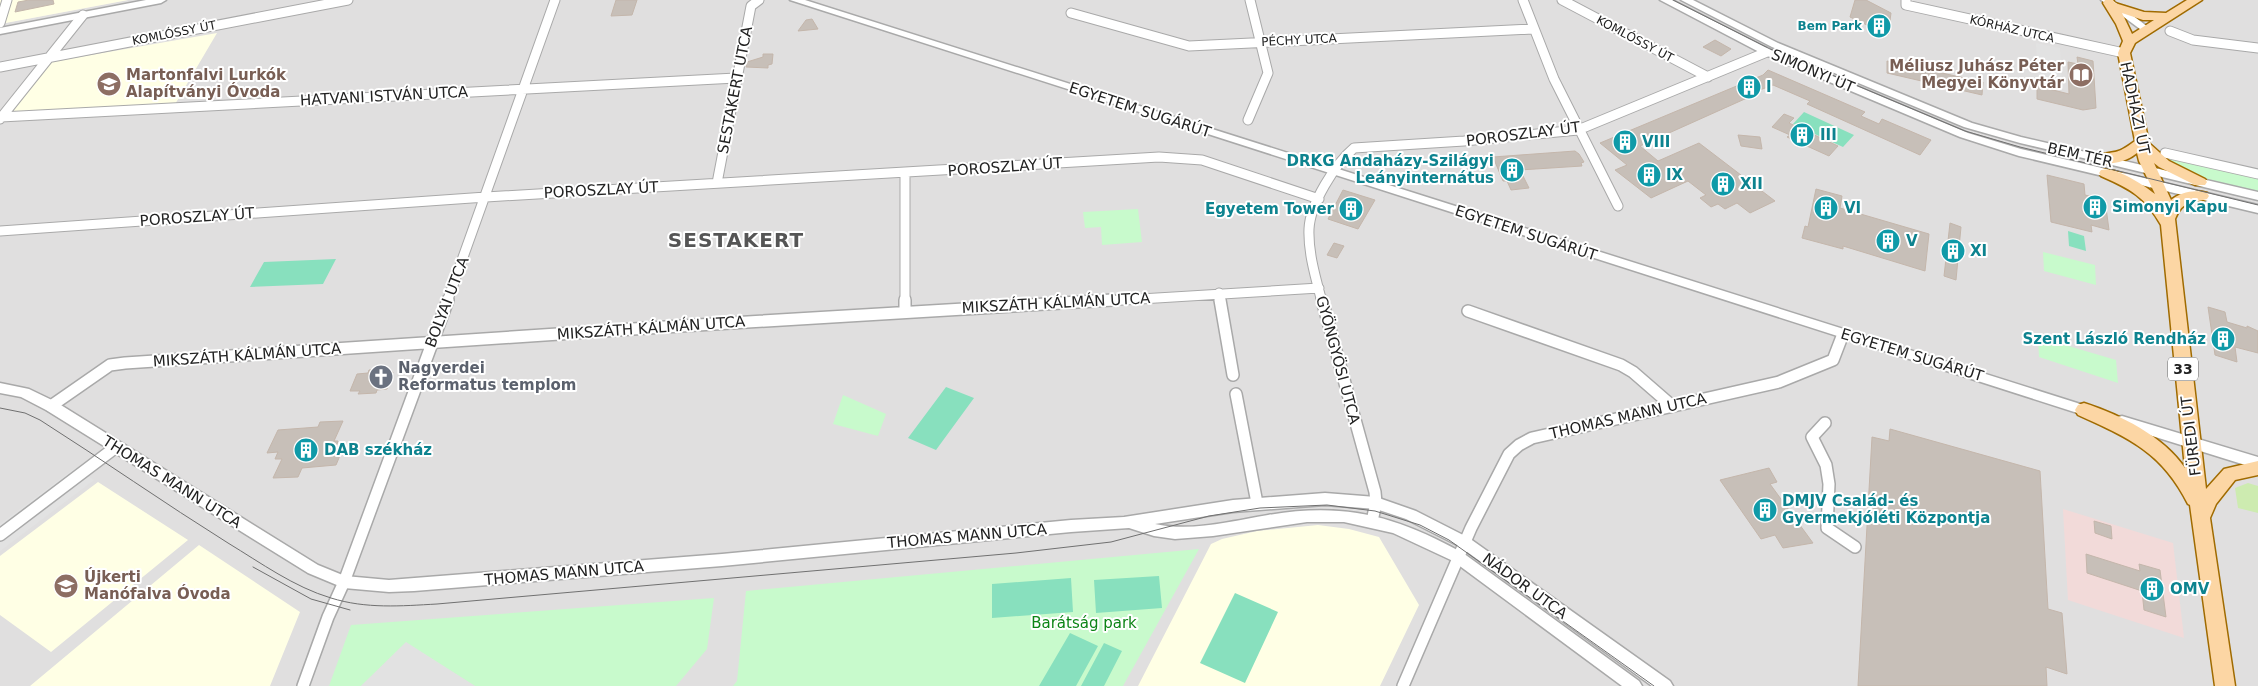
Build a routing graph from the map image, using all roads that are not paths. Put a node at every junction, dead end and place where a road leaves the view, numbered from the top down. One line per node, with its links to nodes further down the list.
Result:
1 (7, 0): 18 (street)
2 (161, 0): 16 (street)
3 (348, 0): 27 (street, KOMLÓSSY ÚT)
4 (555, 0): 31 (street, BOLYAI UTCA)
5 (759, 0): 30 (street, SESTAKERT UTCA)
6 (794, 0): 42 (street, EGYETEM SUGÁRÚT)
7 (1250, 0): 23 (street)
8 (1522, 0): 19 (street)
9 (1562, 0): 29 (street, KOMLÓSSY ÚT)
10 (1665, 0): 26 (street, SIMONYI ÚT)
11 (1686, 0): 32 (street, SIMONYI ÚT)
12 (1906, 0): 24 (street, KÓRHÁZ UTCA)
13 (2196, 0): 17 (main road, HADHÁZI ÚT)
14 (2109, 3): 17 (main road); 20 (street); 24 (main road)
15 (1071, 13): 23 (street, PÉCHY UTCA)
16 (83, 15): 21 (street); 27 (street)
17 (2168, 17): 20 (main road, HADHÁZI ÚT)
18 (0, 23)
19 (1532, 29): 23 (street, PÉCHY UTCA); 35 (street)
20 (2147, 30): 24 (main road, HADHÁZI ÚT)
21 (0, 31)
22 (2170, 31): 25 (street)
23 (1261, 42): 34 (street)
24 (2126, 47): 37 (main road, HADHÁZI ÚT / 33)
25 (2258, 48)
26 (1767, 52): 29 (street, POROSZLAY ÚT); 36 (street, SIMONYI ÚT)
27 (49, 58): 28 (street, KOMLÓSSY ÚT); 33 (street)
28 (0, 67)
29 (1708, 77): 35 (street, POROSZLAY ÚT)
30 (736, 78): 31 (street, HATVANI ISTVÁN UTCA); 46 (street, SESTAKERT UTCA)
31 (524, 88): 33 (street, HATVANI ISTVÁN UTCA); 50 (street, BOLYAI UTCA)
32 (1934, 112): 40 (street, BEM TÉR)
33 (1, 118)
34 (1248, 120)
35 (1578, 130): 38 (street, POROSZLAY ÚT); 52 (street)
36 (1964, 134): 44 (street, BEM TÉR)
37 (2141, 143): 40 (main road); 41 (main road, HADHÁZI ÚT / 33); 48 (main road)
38 (1354, 148): 42 (street, GYÖNGYÖSI UTCA)
39 (2165, 153): 45 (street)
40 (2100, 159): 41 (street, BEM TÉR)
41 (2151, 171): 47 (main road, HADHÁZI ÚT / 33); 48 (street, BEM TÉR)
42 (1334, 172): 51 (street, GYÖNGYÖSI UTCA); 60 (street, EGYETEM SUGÁRÚT)
43 (906, 173): 46 (street, POROSZLAY ÚT); 51 (street, POROSZLAY ÚT); 59 (street)
44 (2106, 174): 47 (street, BEM TÉR); 54 (main road)
45 (2258, 174)
46 (717, 183): 50 (street, POROSZLAY ÚT)
47 (2158, 185): 48 (street, BEM TÉR); 54 (main road, FÜREDI ÚT / 33)
48 (2201, 189): 49 (street, BEM TÉR); 53 (street, BEM TÉR); 54 (main road)
49 (2258, 196)
50 (486, 197): 55 (street, POROSZLAY ÚT); 61 (street, BOLYAI UTCA)
51 (1319, 199): 56 (street, GYÖNGYÖSI UTCA)
52 (1618, 206)
53 (2258, 209)
54 (2166, 222): 69 (main road, FÜREDI ÚT / 33)
55 (0, 231)
56 (1319, 288): 57 (street, MIKSZÁTH KÁLMÁN UTCA); 74 (street, GYÖNGYÖSI UTCA)
57 (1219, 293): 59 (street, MIKSZÁTH KÁLMÁN UTCA); 62 (street)
58 (1468, 311): 65 (street)
59 (905, 312): 61 (street, MIKSZÁTH KÁLMÁN UTCA)
60 (1843, 334): 65 (street, THOMAS MANN UTCA); 67 (street, EGYETEM SUGÁRÚT)
61 (432, 343): 66 (street, MIKSZÁTH KÁLMÁN UTCA); 82 (street, BOLYAI UTCA)
62 (1233, 375)
63 (0, 388): 66 (street)
64 (1236, 394): 73 (street)
65 (1671, 405): 79 (street, THOMAS MANN UTCA)
66 (51, 406): 70 (street, THOMAS MANN UTCA)
67 (2084, 410): 69 (street, EGYETEM SUGÁRÚT); 75 (main road)
68 (1825, 423): 80 (street)
69 (2191, 442): 71 (street, EGYETEM SUGÁRÚT); 75 (main road, FÜREDI ÚT / 33)
70 (116, 447): 78 (street); 82 (street, THOMAS MANN UTCA)
71 (2258, 463)
72 (2258, 468): 75 (main road)
73 (1256, 503): 74 (street, THOMAS MANN UTCA); 77 (street, THOMAS MANN UTCA)
74 (1376, 503): 76 (street, GYÖNGYÖSI UTCA); 79 (street, NÁDOR UTCA)
75 (2202, 517): 87 (main road, FÜREDI ÚT / 33)
76 (1372, 521): 77 (street, THOMAS MANN UTCA); 81 (street, NÁDOR UTCA)
77 (1124, 523): 82 (street, THOMAS MANN UTCA)
78 (0, 535)
79 (1464, 542): 81 (street, THOMAS MANN UTCA); 86 (street, NÁDOR UTCA)
80 (1854, 547)
81 (1458, 557): 84 (street, THOMAS MANN UTCA); 85 (street, NÁDOR UTCA)
82 (344, 582): 83 (street, BOLYAI UTCA)
83 (303, 686)
84 (1403, 686)
85 (1634, 686)
86 (1665, 686)
87 (2225, 686)

